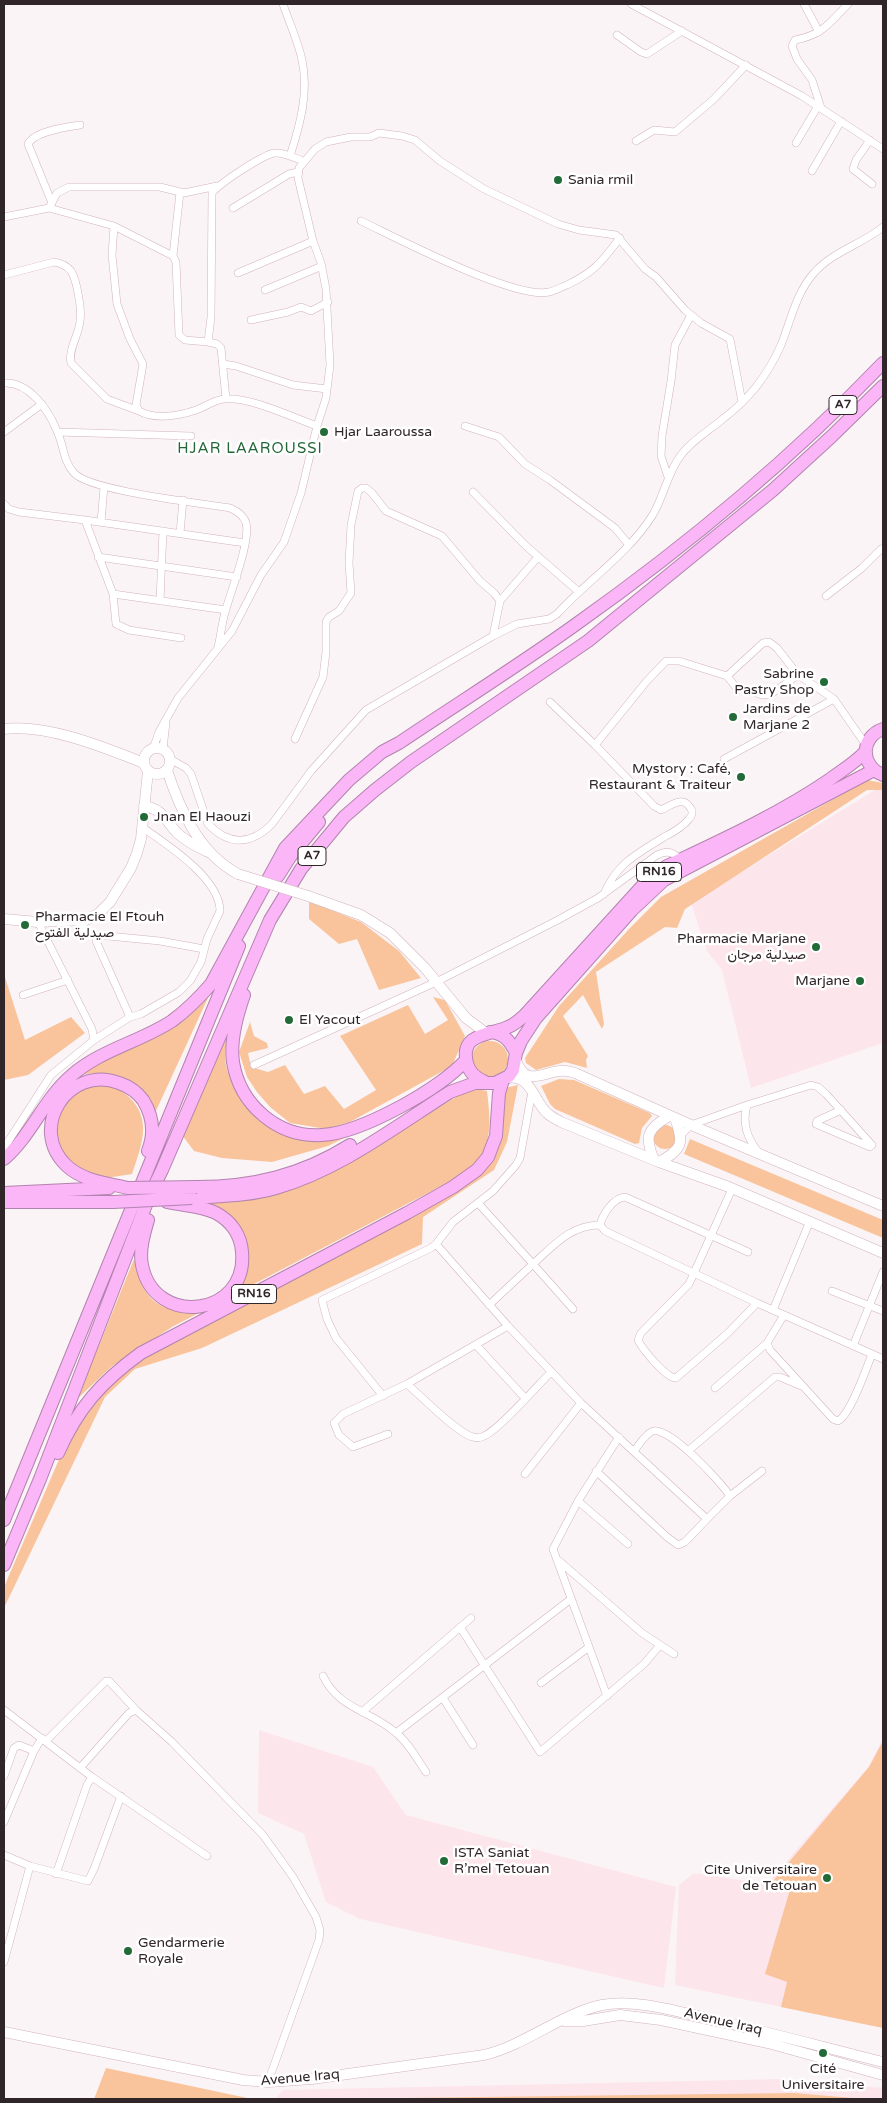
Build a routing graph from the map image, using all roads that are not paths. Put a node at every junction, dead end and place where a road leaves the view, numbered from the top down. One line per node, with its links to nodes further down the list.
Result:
1 (284, 4): 16 (street)
2 (804, 4): 6 (street)
3 (848, 4): 6 (street)
4 (634, 5): 5 (street)
5 (682, 31): 7 (street); 8 (street)
6 (819, 32): 9 (street)
7 (617, 36)
8 (746, 65): 9 (street); 13 (street)
9 (819, 107): 10 (street); 14 (street)
10 (841, 121): 12 (street); 19 (street)
11 (80, 125): 23 (street)
12 (870, 140): 15 (street); 20 (street)
13 (636, 141)
14 (796, 143)
15 (883, 149)
16 (290, 156): 17 (street); 21 (street)
17 (304, 162): 18 (street); 29 (street)
18 (298, 172): 24 (street); 30 (street)
19 (812, 172)
20 (872, 184)
21 (218, 186): 22 (street); 39 (street)
22 (180, 192): 23 (street); 31 (street)
23 (51, 205): 25 (street); 27 (street)
24 (233, 208)
25 (4, 217)
26 (361, 221): 29 (street)
27 (114, 226): 31 (street); 48 (street)
28 (883, 227): 46 (street)
29 (620, 238): 37 (street)
30 (314, 241): 32 (street); 33 (street)
31 (173, 256): 39 (street)
32 (322, 266): 35 (street); 36 (street)
33 (238, 273)
34 (4, 275): 48 (street)
35 (265, 290)
36 (328, 302): 38 (street); 44 (street)
37 (691, 315): 46 (street); 54 (street)
38 (251, 320)
39 (208, 342): 41 (street)
40 (883, 363): 86 (highway, A7)
41 (223, 364): 44 (street); 45 (street)
42 (4, 383): 47 (street)
43 (883, 386): 90 (highway, A7)
44 (327, 389): 49 (street)
45 (226, 399): 48 (street); 49 (street)
46 (742, 402): 54 (street)
47 (42, 404): 51 (street); 52 (street)
48 (139, 412)
49 (317, 426): 78 (street)
50 (465, 426): 64 (street)
51 (4, 432)
52 (58, 432): 53 (street); 55 (street)
53 (191, 436)
54 (668, 477): 64 (street)
55 (104, 487): 57 (street); 60 (street)
56 (473, 492): 66 (street)
57 (183, 500): 62 (street); 63 (street)
58 (4, 504): 59 (street)
59 (86, 520): 60 (street); 67 (street)
60 (101, 522): 61 (street)
61 (163, 531): 62 (street); 68 (street)
62 (180, 533): 63 (street)
63 (245, 543): 69 (street)
64 (629, 545): 70 (street)
65 (883, 550): 72 (street)
66 (538, 556): 70 (street); 74 (street)
67 (98, 557): 68 (street); 71 (street)
68 (162, 566): 69 (street); 73 (street)
69 (237, 577): 75 (street)
70 (579, 592): 76 (street)
71 (112, 594): 73 (street); 77 (street)
72 (826, 596)
73 (160, 600): 75 (street)
74 (500, 601): 76 (street); 85 (street)
75 (226, 610): 78 (street)
76 (493, 636): 91 (street)
77 (181, 638)
78 (218, 649): 91 (street)
79 (798, 675): 80 (street); 80 (street); 81 (street)
80 (727, 676): 87 (street)
81 (834, 699): 88 (street); 89 (street)
82 (550, 702): 87 (street)
83 (4, 729): 91 (street)
84 (883, 729): 88 (highway, RN16)
85 (295, 739)
86 (399, 743): 127 (highway); 172 (highway, A7)
87 (595, 745): 97 (street)
88 (866, 749): 92 (highway, RN16); 96 (highway, RN16)
89 (724, 759)
90 (411, 762): 114 (highway); 129 (highway, A7)
91 (158, 763): 93 (street); 95 (street)
92 (878, 772): 111 (highway, RN16)
93 (145, 802): 94 (street); 95 (street)
94 (142, 827): 99 (street); 102 (street)
95 (209, 853): 104 (street, bridge)
96 (681, 860): 97 (street); 108 (highway, RN16)
97 (604, 894): 104 (street)
98 (4, 920): 100 (street)
99 (82, 920): 100 (street); 101 (street)
100 (38, 922): 103 (street)
101 (97, 938): 102 (street); 106 (street)
102 (204, 949): 106 (street)
103 (68, 980): 105 (street); 110 (street)
104 (436, 982): 107 (street); 113 (street)
105 (23, 995)
106 (130, 1016): 110 (street)
107 (466, 1018): 108 (street); 109 (street)
108 (487, 1032): 109 (highway, RN16); 111 (highway)
109 (473, 1039): 112 (highway)
110 (94, 1040): 125 (street)
111 (516, 1056): 115 (highway, RN16); 122 (street)
112 (466, 1060): 114 (highway); 116 (highway)
113 (254, 1065)
114 (451, 1076): 133 (highway)
115 (504, 1079): 116 (highway); 117 (street); 180 (highway, RN16)
116 (485, 1082): 133 (highway)
117 (531, 1088): 119 (street); 121 (street)
118 (747, 1105): 120 (street); 123 (street); 126 (street)
119 (543, 1109): 121 (street); 128 (street)
120 (841, 1110): 120 (street)
121 (529, 1114): 136 (street)
122 (672, 1117): 123 (street); 124 (street); 128 (street)
123 (691, 1125): 124 (street); 126 (street)
124 (681, 1135): 128 (street)
125 (4, 1148)
126 (761, 1155): 137 (street)
127 (4, 1159)
128 (656, 1161): 131 (street)
129 (162, 1170): 134 (highway); 180 (highway, A7)
130 (128, 1188): 132 (highway); 133 (highway, bridge); 172 (highway)
131 (732, 1189): 138 (street); 140 (street)
132 (4, 1193)
133 (195, 1193): 134 (highway, bridge)
134 (158, 1200): 135 (highway, bridge)
135 (4, 1202)
136 (478, 1203): 141 (street); 144 (street)
137 (883, 1206)
138 (810, 1221): 143 (street); 152 (street)
139 (600, 1225): 140 (street); 144 (street); 146 (street)
140 (712, 1236): 142 (street); 146 (street)
141 (436, 1244): 149 (street); 165 (street)
142 (748, 1252)
143 (883, 1252)
144 (533, 1264): 149 (street); 151 (street)
145 (883, 1272): 150 (street)
146 (695, 1273): 148 (street); 148 (street)
147 (832, 1291): 150 (street)
148 (757, 1303): 152 (street)
149 (489, 1305): 155 (street)
150 (870, 1305): 153 (street); 158 (street)
151 (573, 1309)
152 (773, 1310): 154 (street)
153 (883, 1311)
154 (784, 1315): 157 (street); 158 (street)
155 (508, 1326): 156 (street); 161 (street)
156 (476, 1344): 162 (street); 166 (street)
157 (767, 1344): 163 (street); 164 (street)
158 (853, 1346): 159 (street)
159 (872, 1354): 160 (street); 163 (street)
160 (883, 1359)
161 (551, 1372): 166 (street); 167 (street)
162 (407, 1384): 165 (street); 166 (street)
163 (804, 1387): 171 (street)
164 (715, 1388)
165 (383, 1396): 168 (street)
166 (525, 1398)
167 (581, 1403): 169 (street); 175 (street)
168 (388, 1434)
169 (618, 1437): 170 (street); 173 (street)
170 (634, 1451): 171 (street); 178 (street)
171 (688, 1451): 176 (street)
172 (25, 1471): 179 (highway)
173 (596, 1471): 177 (street); 178 (street)
174 (762, 1471): 176 (street)
175 (525, 1474)
176 (730, 1496): 178 (street)
177 (578, 1501): 181 (street); 182 (street)
178 (707, 1519)
179 (4, 1520)
180 (17, 1535): 183 (highway, RN16)
181 (628, 1544)
182 (556, 1559): 184 (street); 187 (street)
183 (4, 1565)
184 (571, 1599): 188 (street); 190 (street)
185 (471, 1618): 186 (street)
186 (460, 1627): 190 (street); 197 (street)
187 (660, 1645): 189 (street); 193 (street)
188 (589, 1647): 192 (street); 193 (street)
189 (674, 1654)
190 (485, 1666): 193 (street); 194 (street)
191 (323, 1676): 197 (street)
192 (541, 1683)
193 (607, 1696)
194 (443, 1698): 198 (street); 200 (street)
195 (4, 1710): 199 (street)
196 (136, 1710): 199 (street); 202 (street); 217 (street)
197 (362, 1712): 198 (street)
198 (396, 1733): 203 (street)
199 (44, 1740): 201 (street); 202 (street)
200 (473, 1745)
201 (34, 1751): 204 (street); 207 (street)
202 (80, 1768): 205 (street)
203 (426, 1772)
204 (4, 1776)
205 (92, 1777): 206 (street); 211 (street)
206 (121, 1796): 209 (street); 211 (street)
207 (4, 1822)
208 (4, 1855): 210 (street)
209 (207, 1856)
210 (30, 1866): 211 (street); 212 (street)
211 (56, 1874)
212 (4, 1962)
213 (563, 2021): 215 (street, Avenue Iraq); 216 (street, Avenue Iraq); 217 (street, Avenue Iraq)
214 (4, 2032): 217 (street, Avenue Iraq)
215 (883, 2062)
216 (883, 2075)
217 (268, 2082)

